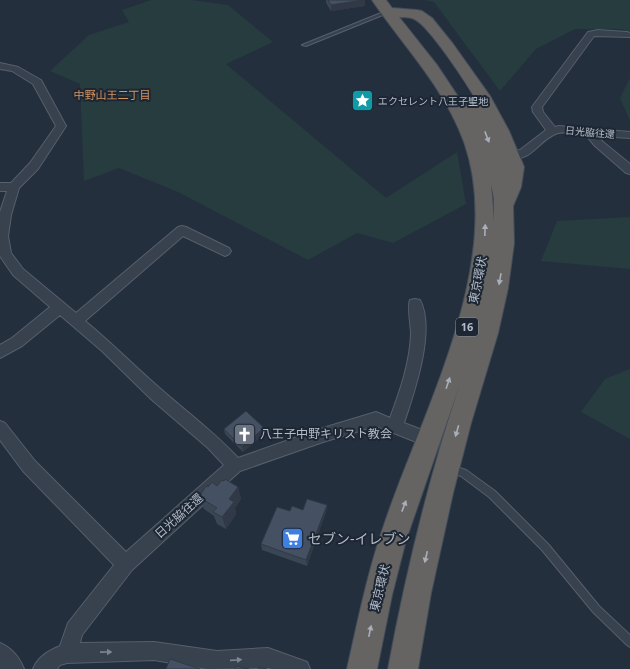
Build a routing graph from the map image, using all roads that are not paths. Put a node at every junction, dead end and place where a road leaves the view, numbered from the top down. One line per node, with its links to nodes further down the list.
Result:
1 (394, 6): 3 (lane); 8 (highway); 12 (highway, 東京環状 / 16, one-way to 12); 21 (highway, 東京環状 / 16, one-way to 1)
2 (627, 35): 5 (street)
3 (304, 45)
4 (0, 66): 11 (street)
5 (552, 131): 6 (street, 日光脇往還); 8 (street, 日光脇往還)
6 (590, 132): 7 (street, 日光脇往還); 9 (street)
7 (630, 135)
8 (510, 155): 12 (highway)
9 (630, 170)
10 (0, 187): 11 (street)
11 (14, 187): 13 (street)
12 (504, 207): 23 (highway, 東京環状 / 16, one-way to 23)
13 (1, 236): 16 (street)
14 (225, 251): 17 (street)
15 (415, 304): 19 (street)
16 (60, 307): 17 (street); 18 (street)
17 (76, 321): 22 (street)
18 (0, 352)
19 (395, 426): 21 (street, 日光脇往還); 22 (street, 日光脇往還)
20 (0, 428): 24 (street)
21 (429, 440): 31 (highway, 東京環状 / 16, one-way to 21)
22 (234, 466): 24 (street, 日光脇往還)
23 (446, 468): 25 (lane); 32 (highway, 東京環状 / 16, one-way to 32)
24 (126, 564): 26 (street, 日光脇往還)
25 (630, 642)
26 (68, 652): 29 (street); 30 (street, one-way to 30)
27 (0, 656): 28 (street)
28 (12, 669)
29 (43, 669)
30 (300, 669)
31 (362, 669)
32 (403, 669)

